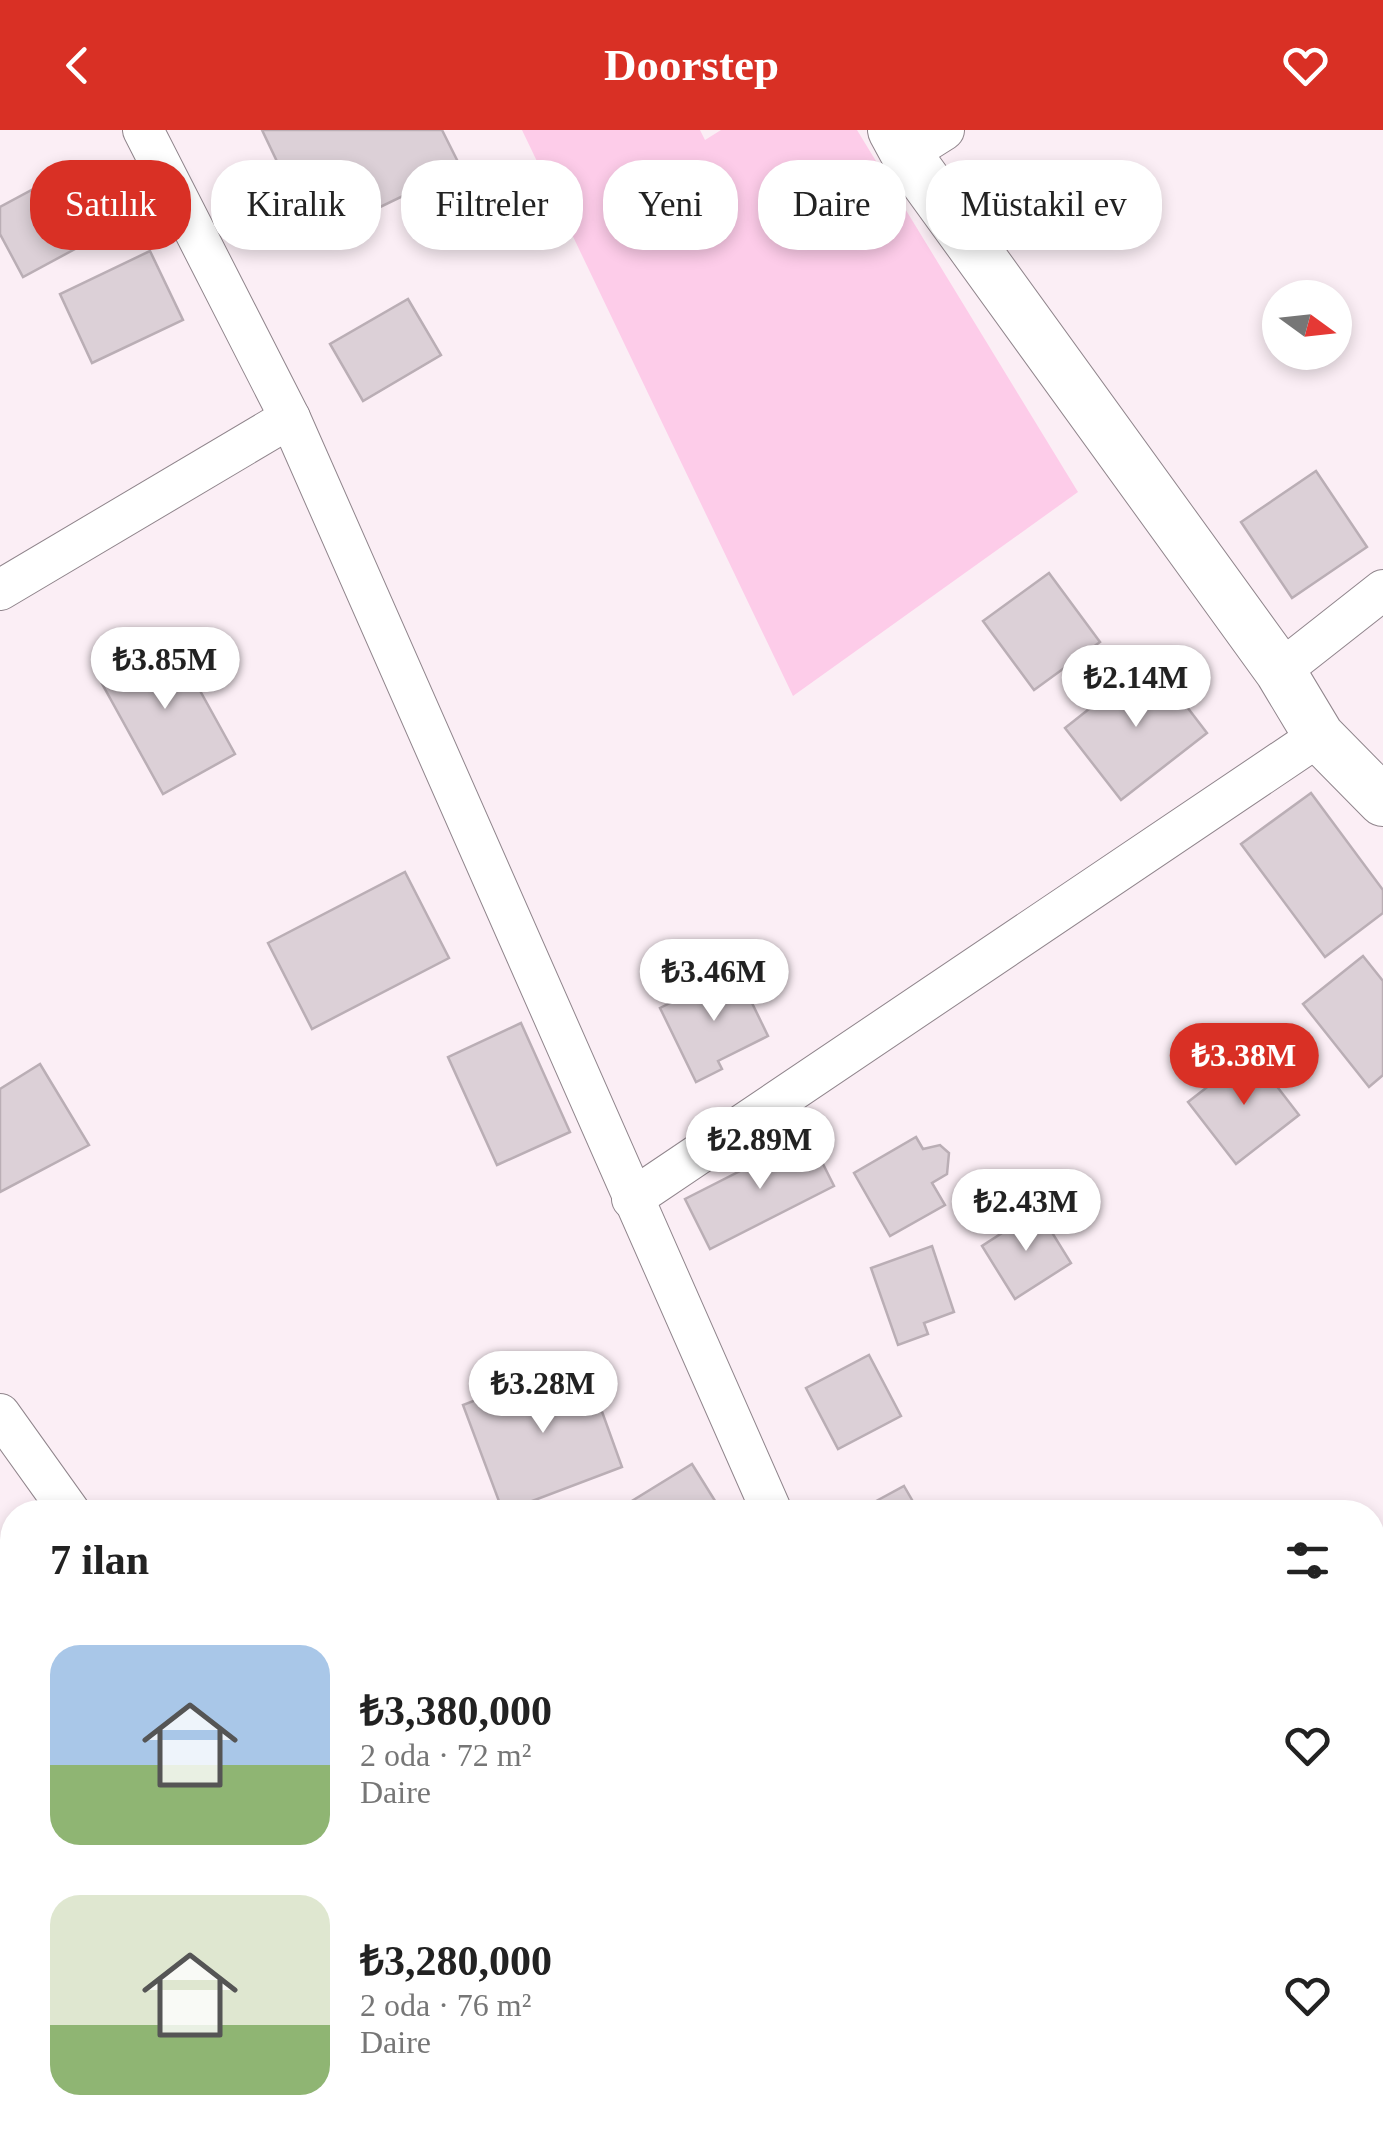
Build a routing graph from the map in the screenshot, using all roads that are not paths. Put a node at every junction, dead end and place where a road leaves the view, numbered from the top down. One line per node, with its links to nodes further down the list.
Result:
1 (143, 130): 3 (street)
2 (914, 138): 6 (street)
3 (290, 418): 4 (street); 9 (street)
4 (0, 590)
5 (1383, 590): 6 (street)
6 (1280, 671): 7 (street)
7 (1319, 736): 8 (street); 9 (street)
8 (1383, 801)
9 (632, 1199): 12 (street)
10 (1, 1418): 11 (street)
11 (61, 1500)
12 (767, 1500)

